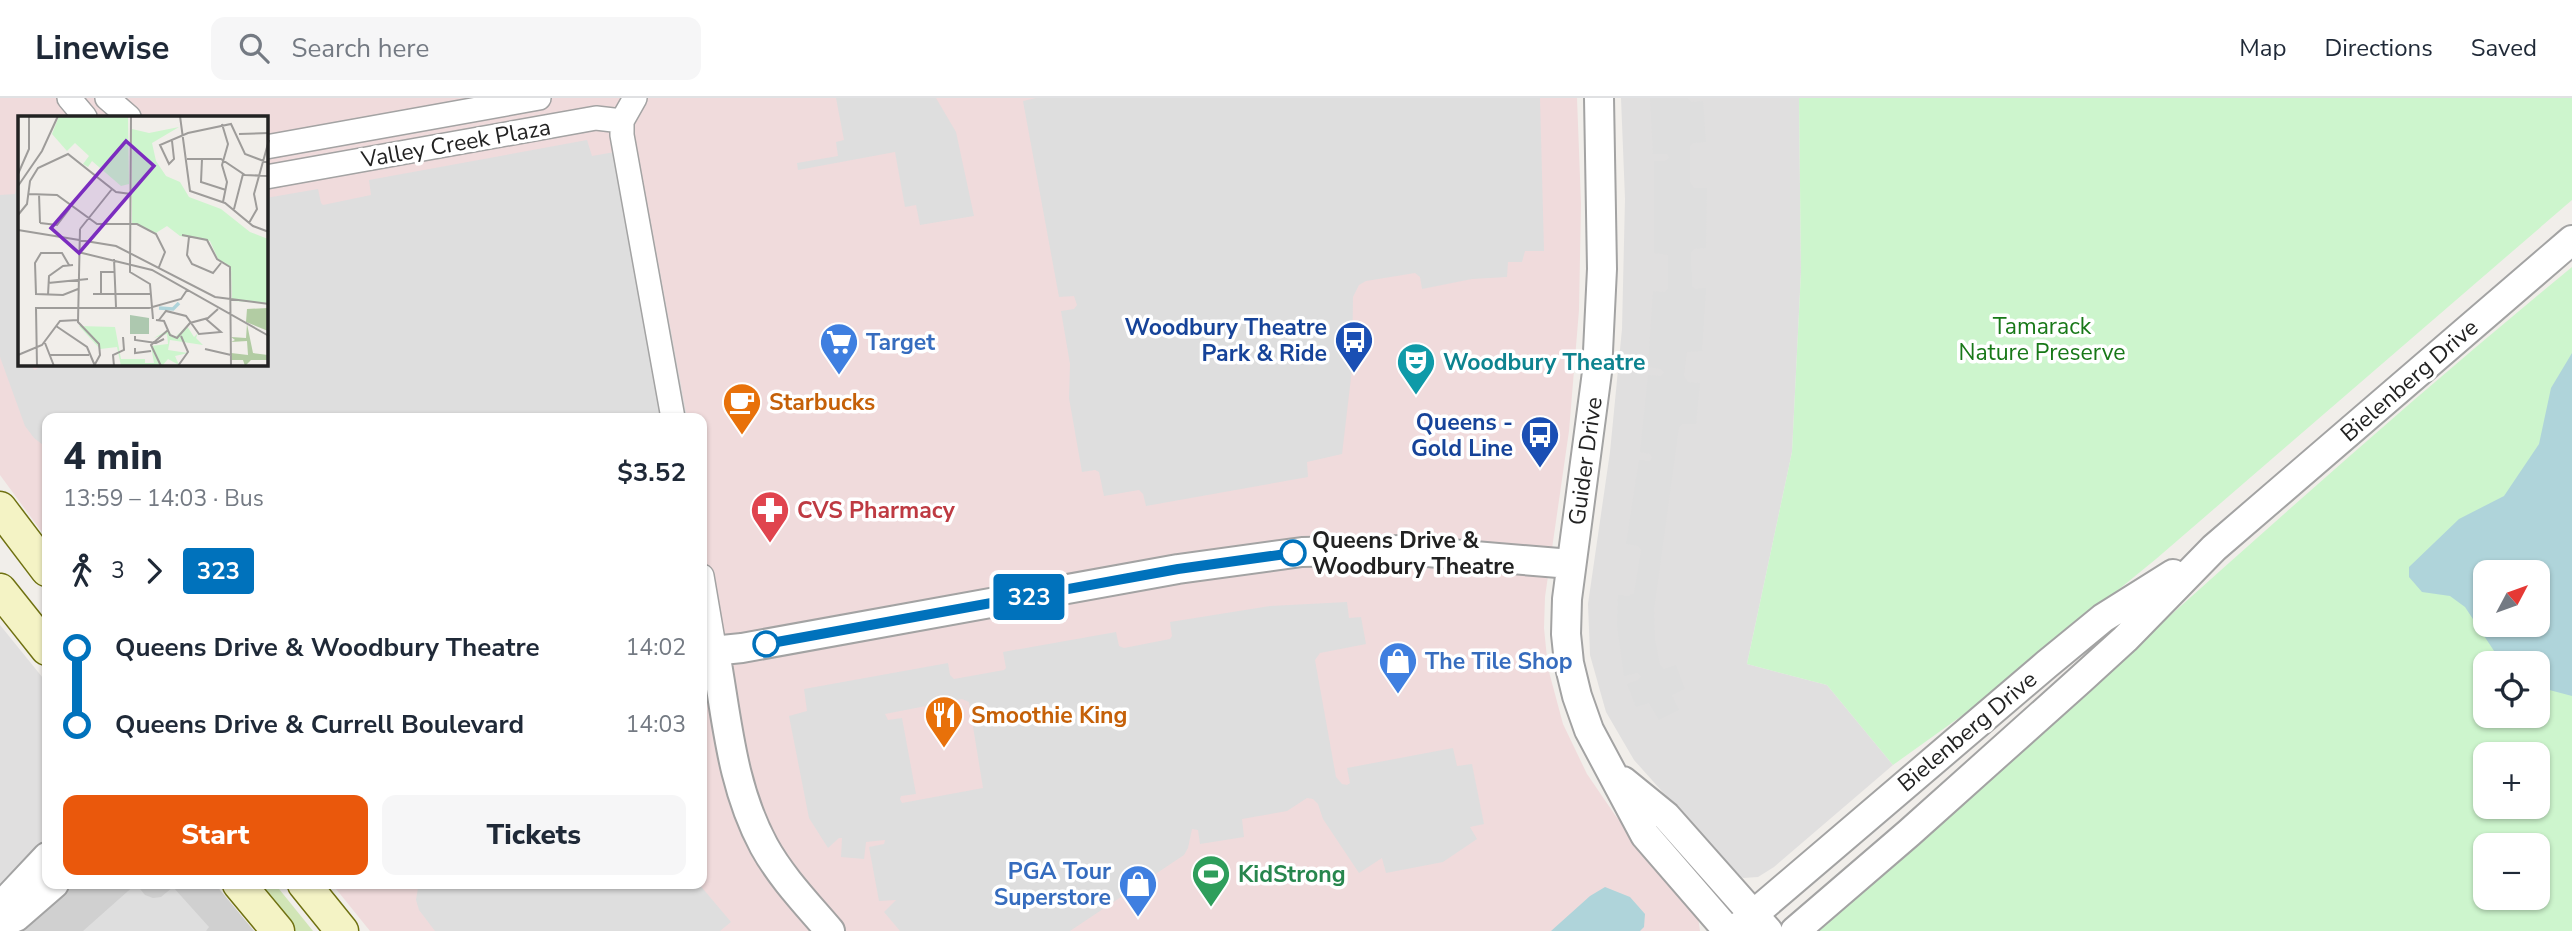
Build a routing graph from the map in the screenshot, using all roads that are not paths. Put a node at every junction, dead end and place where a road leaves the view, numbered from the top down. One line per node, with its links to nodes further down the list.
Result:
1 (69, 98): 6 (street)
2 (107, 98): 7 (street)
3 (539, 98): 9 (street, Valley Creek Plaza)
4 (1599, 98): 16 (street, Guider Drive)
5 (633, 99): 8 (street)
6 (84, 116)
7 (129, 116)
8 (622, 121): 10 (street, Valley Creek Plaza); 12 (street)
9 (268, 147)
10 (268, 177)
11 (2572, 240): 14 (street, Bielenberg Drive)
12 (672, 413)
13 (0, 508): 15 (main road)
14 (2214, 548): 27 (street, Bielenberg Drive); 32 (street, Bielenberg Drive)
15 (42, 563)
16 (1571, 564): 19 (street); 20 (street, Guider Drive)
17 (0, 590): 18 (main road)
18 (42, 643)
19 (708, 652): 30 (street)
20 (1613, 772): 27 (street, Guider Drive); 31 (street, Guider Drive)
21 (42, 862): 25 (street)
22 (48, 889): 26 (street)
23 (243, 889): 28 (main road)
24 (307, 889): 29 (main road)
25 (0, 907)
26 (0, 923)
27 (1751, 925)
28 (278, 931)
29 (342, 931)
30 (830, 931)
31 (1728, 931)
32 (1795, 931)

